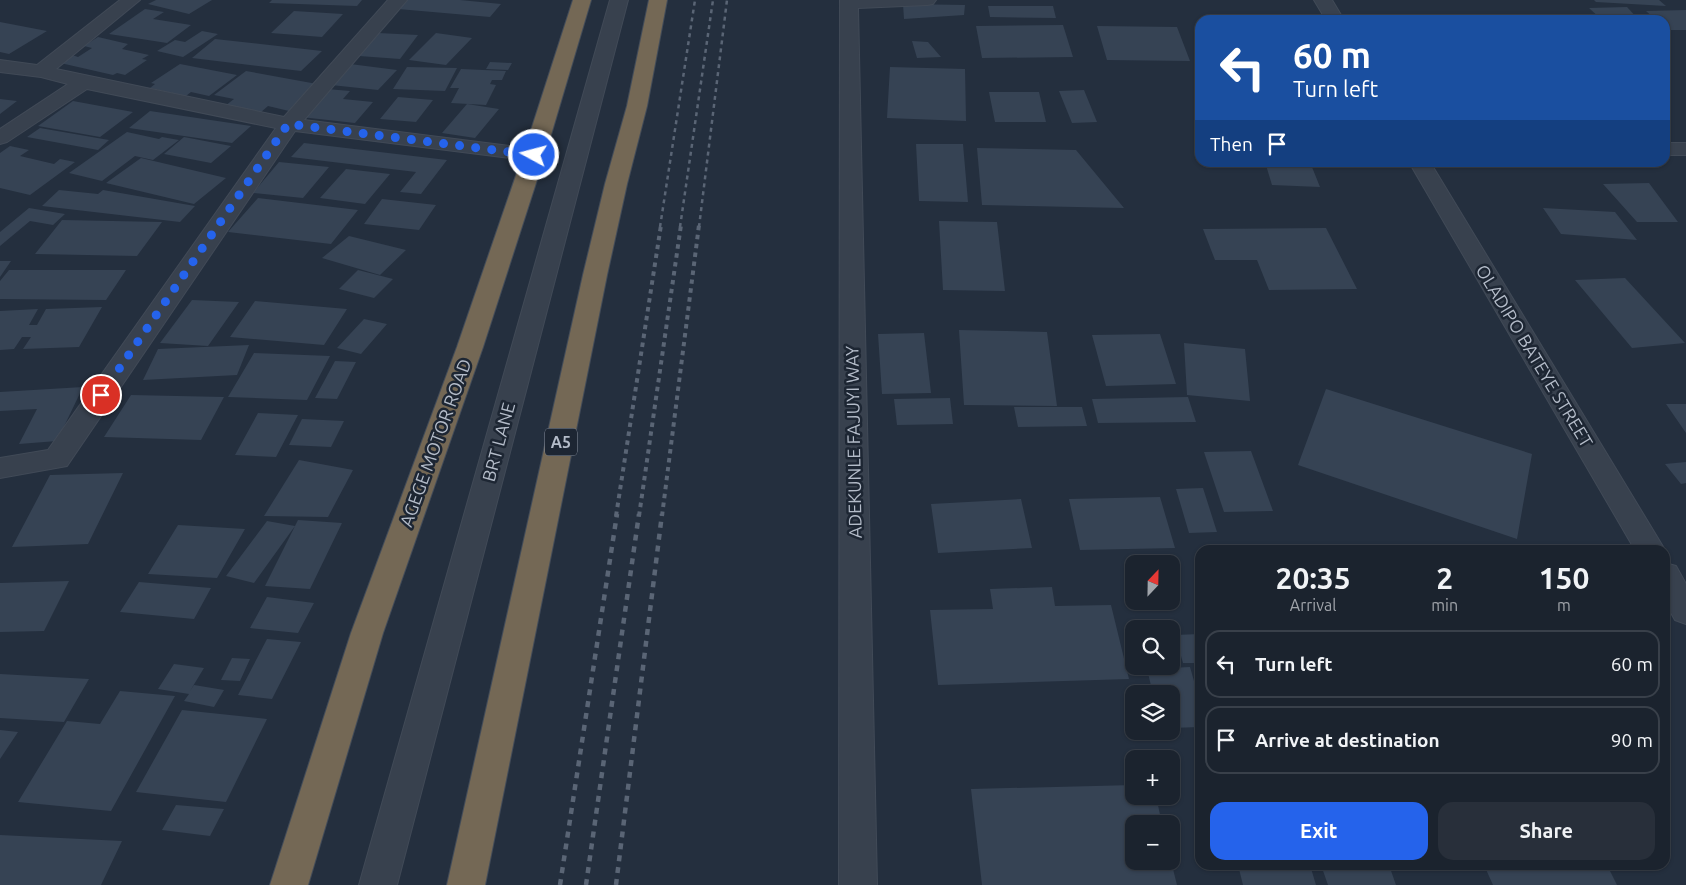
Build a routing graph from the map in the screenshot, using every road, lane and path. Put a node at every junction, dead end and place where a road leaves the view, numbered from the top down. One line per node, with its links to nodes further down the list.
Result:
1 (131, 0): 11 (street)
2 (398, 0): 13 (street)
3 (582, 0): 17 (highway, AGEGE MOTOR ROAD)
4 (619, 0): 24 (street, BRT LANE)
5 (658, 0): 25 (highway, A5)
6 (927, 0): 8 (street)
7 (1323, 0): 9 (street)
8 (849, 2): 26 (street, ADEKUNLE FAJUYI WAY)
9 (1332, 15)
10 (0, 66): 11 (street)
11 (41, 71): 12 (street)
12 (84, 82): 13 (street); 14 (street)
13 (288, 124): 17 (street); 19 (street)
14 (0, 138)
15 (1670, 149): 16 (street)
16 (1686, 149)
17 (534, 155): 23 (highway, AGEGE MOTOR ROAD)
18 (1422, 167): 20 (street, OLADIPO BATEYE STREET)
19 (0, 468)
20 (1647, 545)
21 (1670, 584): 22 (street)
22 (1686, 611)
23 (289, 885)
24 (378, 885)
25 (466, 885)
26 (858, 885)

